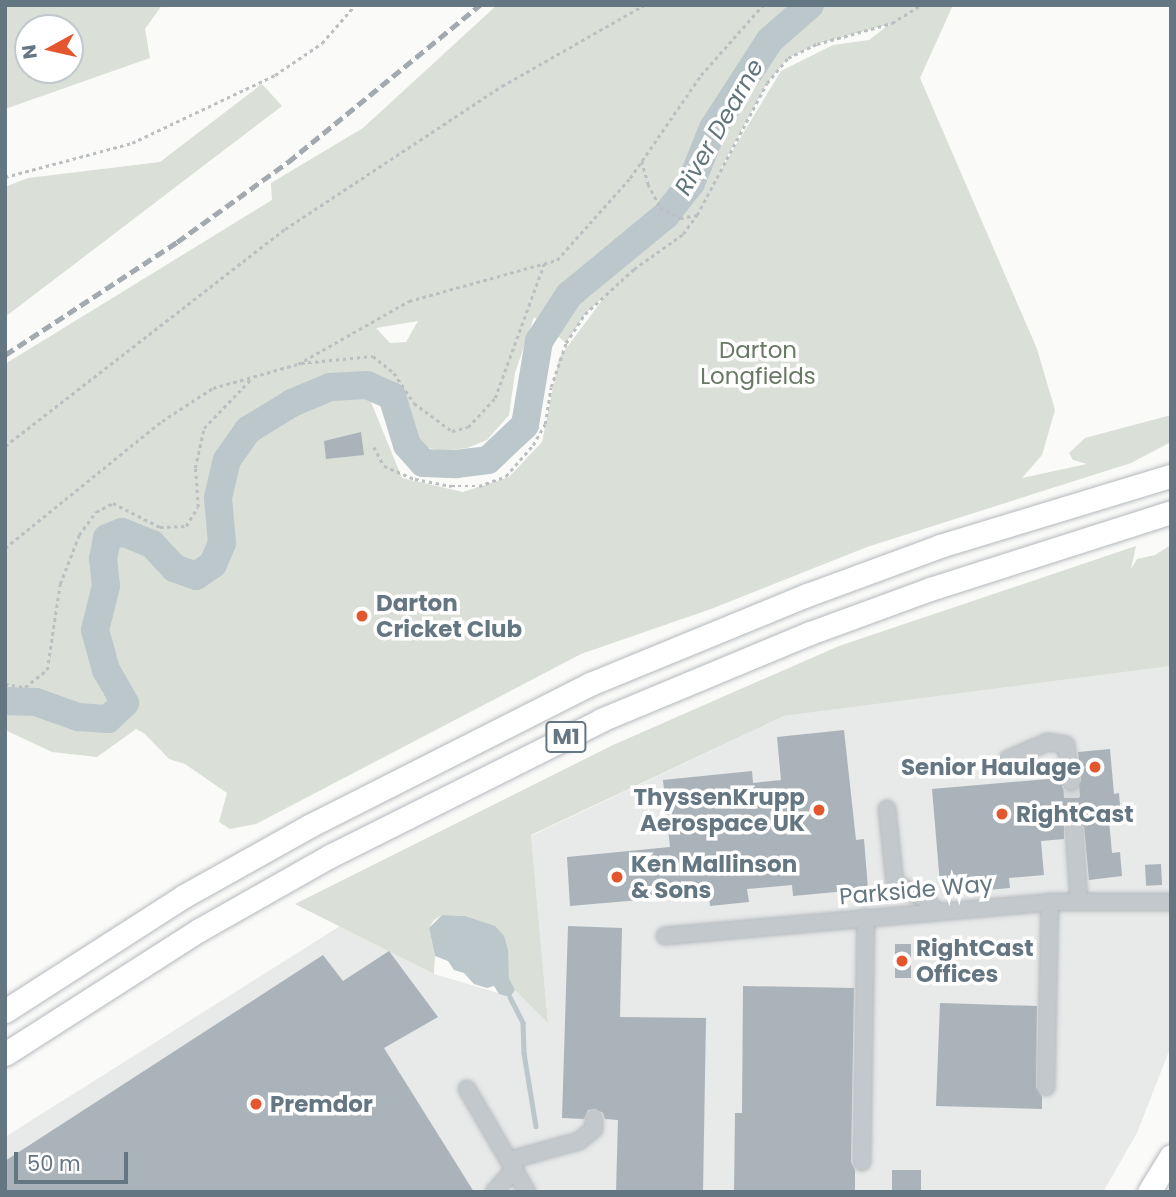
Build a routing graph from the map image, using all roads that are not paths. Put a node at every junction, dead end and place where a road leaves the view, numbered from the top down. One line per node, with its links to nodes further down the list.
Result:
1 (1171, 476): 13 (highway, M1)
2 (1171, 512): 14 (highway, M1)
3 (1008, 759): 4 (lane)
4 (1071, 782)
5 (887, 809): 10 (lane)
6 (1074, 828): 8 (lane)
7 (1050, 902): 8 (lane, Parkside Way); 10 (lane, Parkside Way); 15 (lane)
8 (1079, 902): 9 (lane, Parkside Way)
9 (1171, 902)
10 (934, 910): 11 (lane, Parkside Way)
11 (866, 917): 12 (lane, Parkside Way); 19 (lane)
12 (665, 936)
13 (5, 1011)
14 (5, 1054)
15 (1046, 1087)
16 (467, 1089): 20 (lane)
17 (594, 1119): 20 (lane)
18 (1171, 1156): 23 (highway)
19 (862, 1162)
20 (512, 1164): 21 (lane); 22 (lane)
21 (494, 1192)
22 (527, 1192)
23 (1149, 1192)

